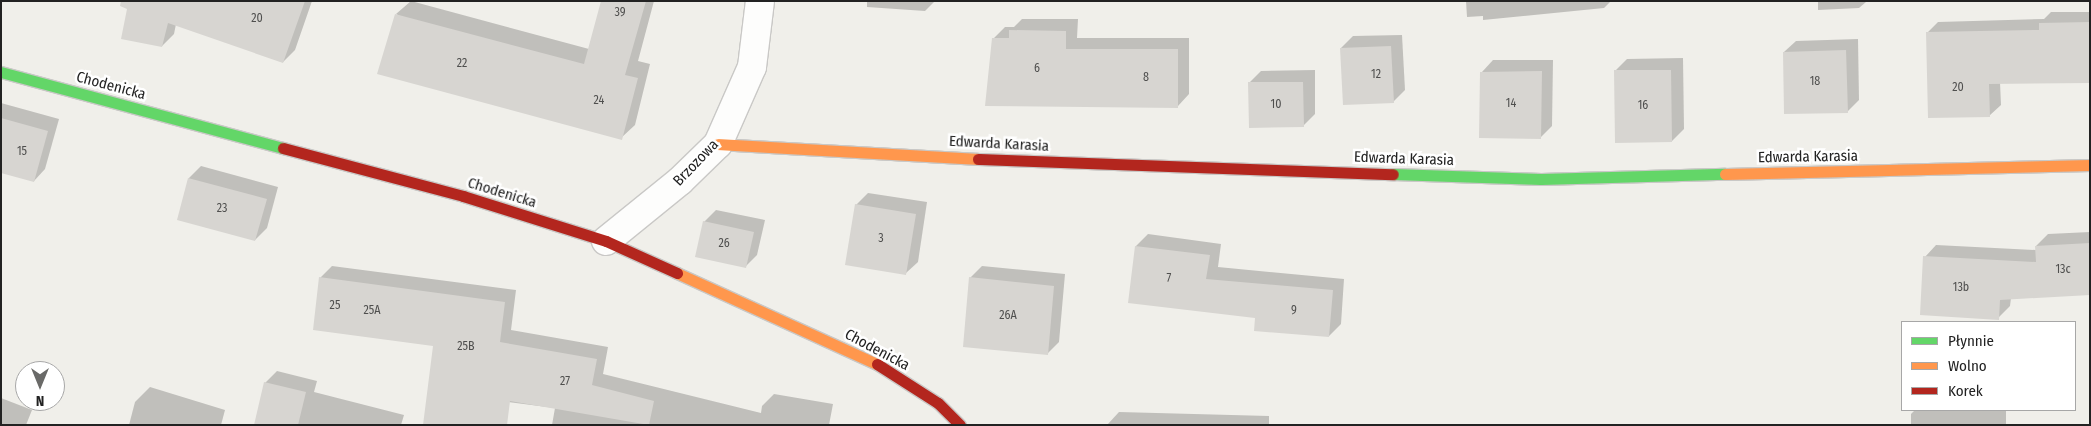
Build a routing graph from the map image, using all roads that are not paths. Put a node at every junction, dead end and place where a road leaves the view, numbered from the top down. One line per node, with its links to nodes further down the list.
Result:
1 (760, 1): 3 (street, Brzozowa)
2 (1, 72): 5 (street, Chodenicka)
3 (718, 144): 4 (street, Edwarda Karasia); 5 (street, Brzozowa)
4 (2090, 165)
5 (606, 241): 6 (street, Chodenicka)
6 (960, 425)

